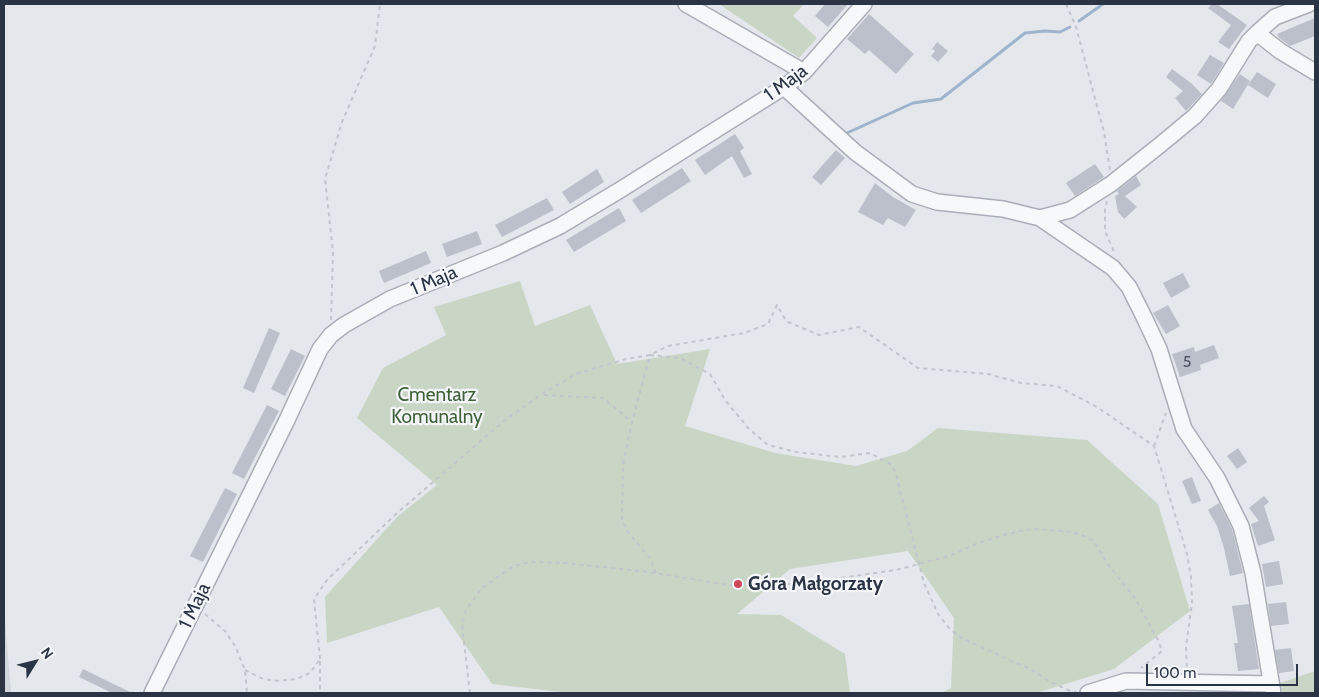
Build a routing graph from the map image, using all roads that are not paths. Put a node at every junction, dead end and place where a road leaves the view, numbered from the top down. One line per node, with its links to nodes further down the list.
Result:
1 (686, 4): 5 (street)
2 (864, 4): 5 (street, 1 Maja)
3 (1309, 4): 4 (street)
4 (1257, 33): 6 (street); 8 (street)
5 (804, 72): 7 (street, 1 Maja)
6 (1315, 72)
7 (784, 87): 9 (street); 12 (street, 1 Maja)
8 (1070, 210): 9 (street); 10 (street)
9 (1040, 218): 10 (street)
10 (1066, 235): 11 (street)
11 (1271, 688): 13 (street)
12 (152, 693)
13 (1088, 693)

